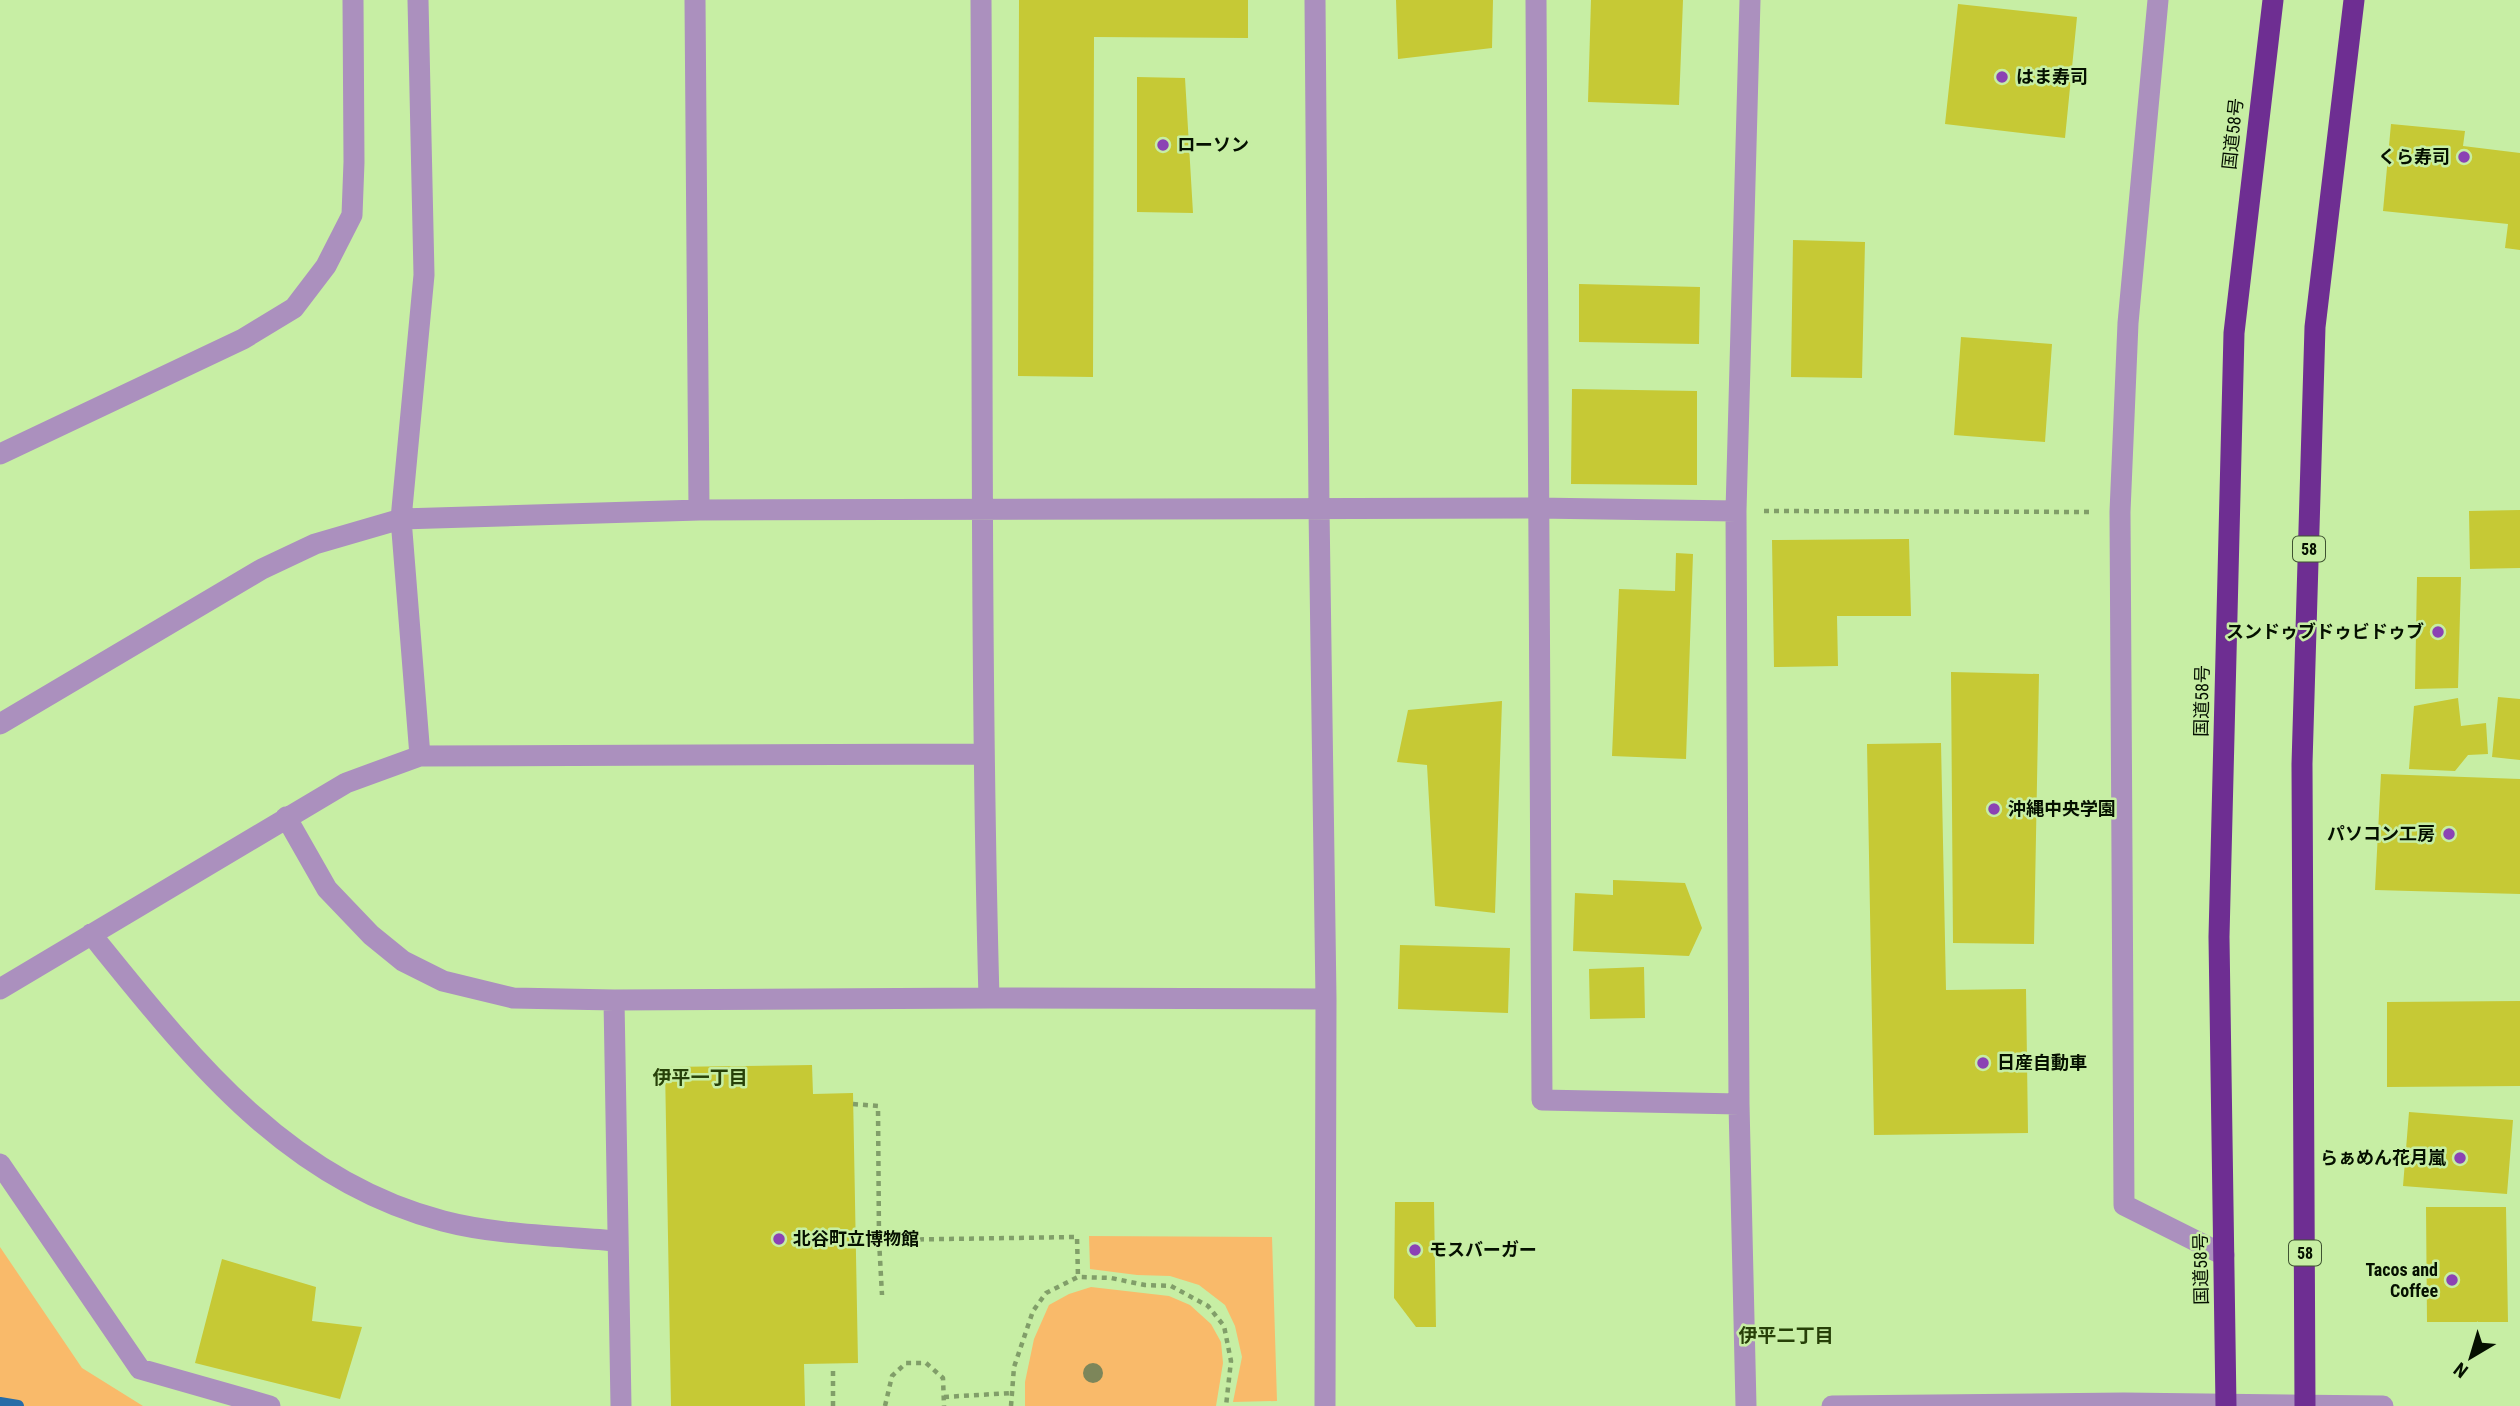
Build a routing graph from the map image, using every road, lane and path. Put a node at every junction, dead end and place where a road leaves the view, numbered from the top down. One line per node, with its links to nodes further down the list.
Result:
1 (353, 0): 11 (street)
2 (418, 0): 18 (street)
3 (695, 0): 15 (street)
4 (981, 0): 14 (street)
5 (1315, 0): 12 (street)
6 (1536, 0): 13 (street)
7 (1750, 0): 16 (street)
8 (2158, 0): 17 (street)
9 (2273, 0): 33 (highway, 国道58号)
10 (2354, 0): 40 (highway, 58)
11 (0, 454)
12 (1318, 508): 13 (street); 14 (street); 26 (street)
13 (1537, 508): 16 (street); 29 (street)
14 (984, 509): 15 (street); 20 (street)
15 (699, 510): 18 (street)
16 (1737, 511): 17 (path); 29 (street)
17 (2120, 512): 33 (street)
18 (401, 519): 19 (street); 21 (street)
19 (0, 724)
20 (982, 754): 21 (street); 25 (street)
21 (420, 757): 22 (street)
22 (286, 817): 23 (street); 27 (street)
23 (91, 934): 24 (street); 32 (street)
24 (0, 989)
25 (989, 998): 26 (street); 27 (street)
26 (1326, 999): 48 (street)
27 (614, 1000): 32 (street)
28 (853, 1104): 31 (path)
29 (1739, 1104): 49 (street)
30 (0, 1164): 41 (street)
31 (879, 1240): 34 (path); 35 (path)
32 (617, 1241): 42 (street)
33 (2224, 1255): 39 (highway, 国道58号)
34 (1078, 1277): 37 (path); 47 (path)
35 (882, 1295)
36 (833, 1371): 43 (path)
37 (1012, 1393): 38 (path); 46 (path)
38 (944, 1397): 44 (path); 45 (path)
39 (2226, 1405): 40 (street); 50 (street)
40 (2305, 1405): 51 (street)
41 (270, 1406)
42 (621, 1406)
43 (833, 1406)
44 (885, 1406)
45 (944, 1406)
46 (1010, 1406)
47 (1226, 1406)
48 (1325, 1406)
49 (1746, 1406)
50 (1832, 1406)
51 (2383, 1406)

